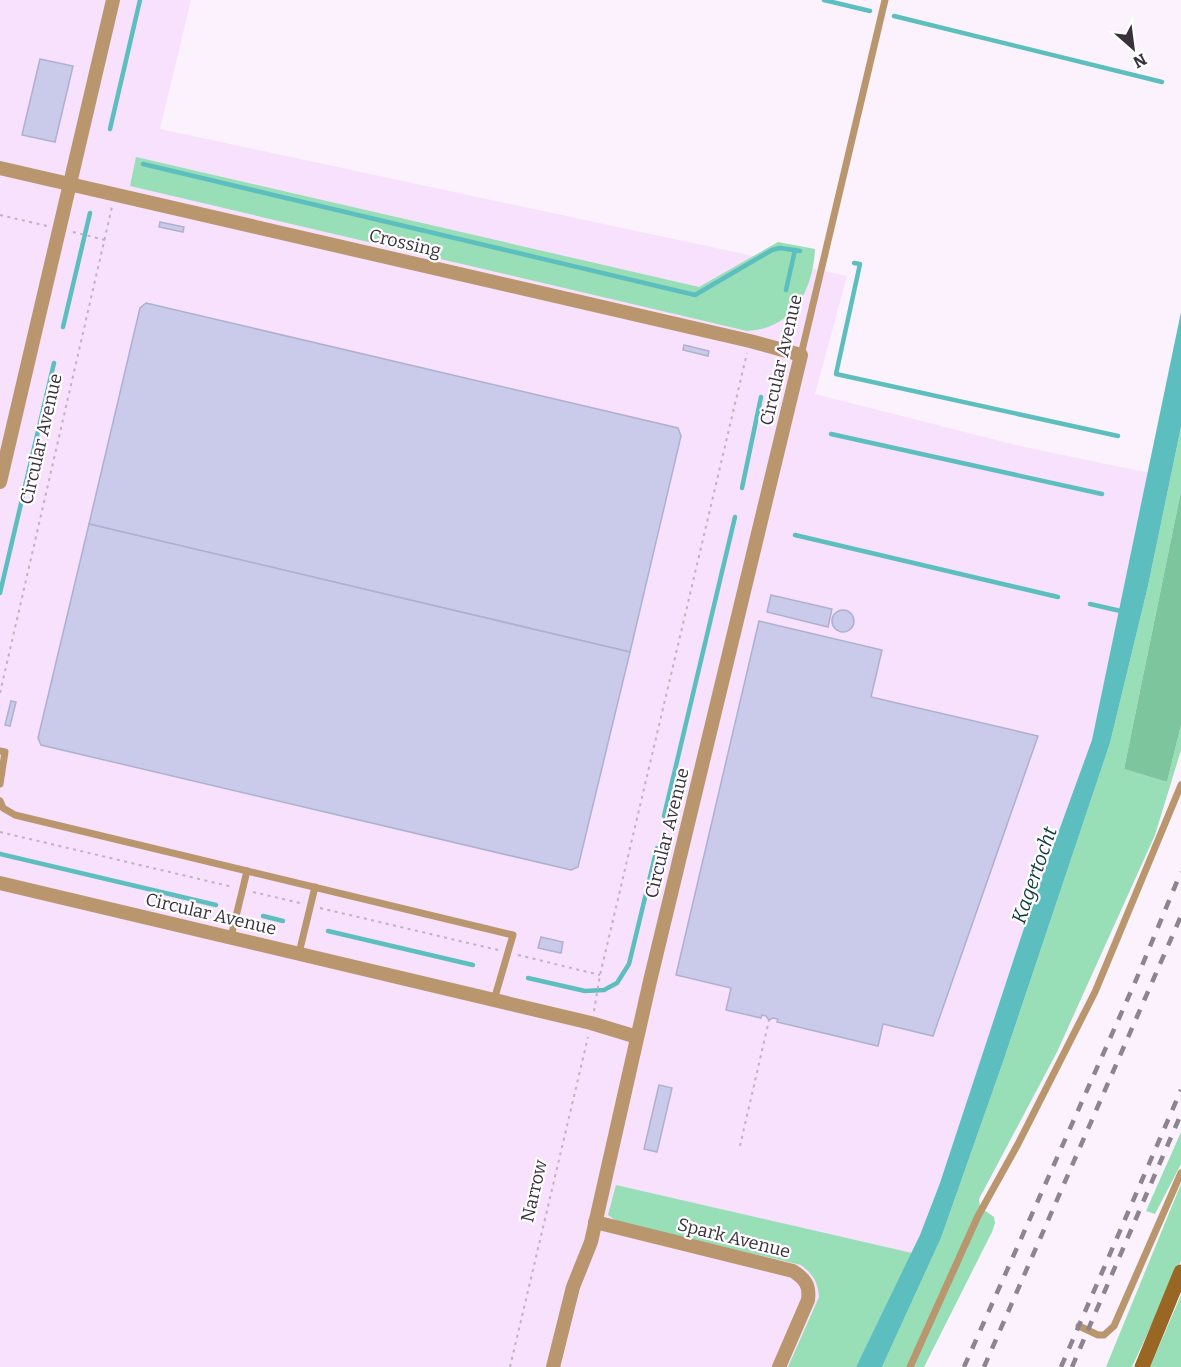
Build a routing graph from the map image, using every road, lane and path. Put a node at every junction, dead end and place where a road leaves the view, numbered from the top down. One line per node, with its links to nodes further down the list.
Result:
1 (113, 0): 4 (street, Circular Avenue)
2 (885, 0): 10 (lane, Circular Avenue)
3 (0, 168): 4 (street, Crossing)
4 (70, 184): 5 (street, Crossing); 7 (street, Circular Avenue)
5 (115, 194): 8 (path, Circular Avenue); 9 (street, Crossing)
6 (0, 215): 7 (path)
7 (61, 230): 8 (path); 11 (street, Circular Avenue)
8 (105, 240): 12 (path, Circular Avenue)
9 (750, 341): 10 (street, Crossing); 23 (path, Circular Avenue)
10 (801, 355): 26 (street, Circular Avenue)
11 (0, 482)
12 (0, 693)
13 (0, 751): 14 (lane)
14 (0, 784)
15 (1181, 785): 35 (lane)
16 (0, 801): 17 (lane)
17 (247, 871): 19 (lane); 20 (lane)
18 (0, 883): 20 (street, Circular Avenue)
19 (315, 887): 21 (lane); 22 (lane)
20 (231, 938): 21 (street, Circular Avenue)
21 (299, 954): 22 (street, Circular Avenue)
22 (494, 1000): 25 (street, Circular Avenue)
23 (594, 1008)
24 (769, 1020): 27 (path)
25 (591, 1023): 26 (street, Circular Avenue); 32 (path, Narrow)
26 (637, 1037): 29 (street)
27 (740, 1146)
28 (1181, 1173): 31 (lane)
29 (595, 1222): 33 (street); 34 (street, Spark Avenue)
30 (1181, 1272): 36 (main road)
31 (1079, 1326)
32 (510, 1367)
33 (553, 1367)
34 (779, 1367)
35 (910, 1367)
36 (1142, 1367)

